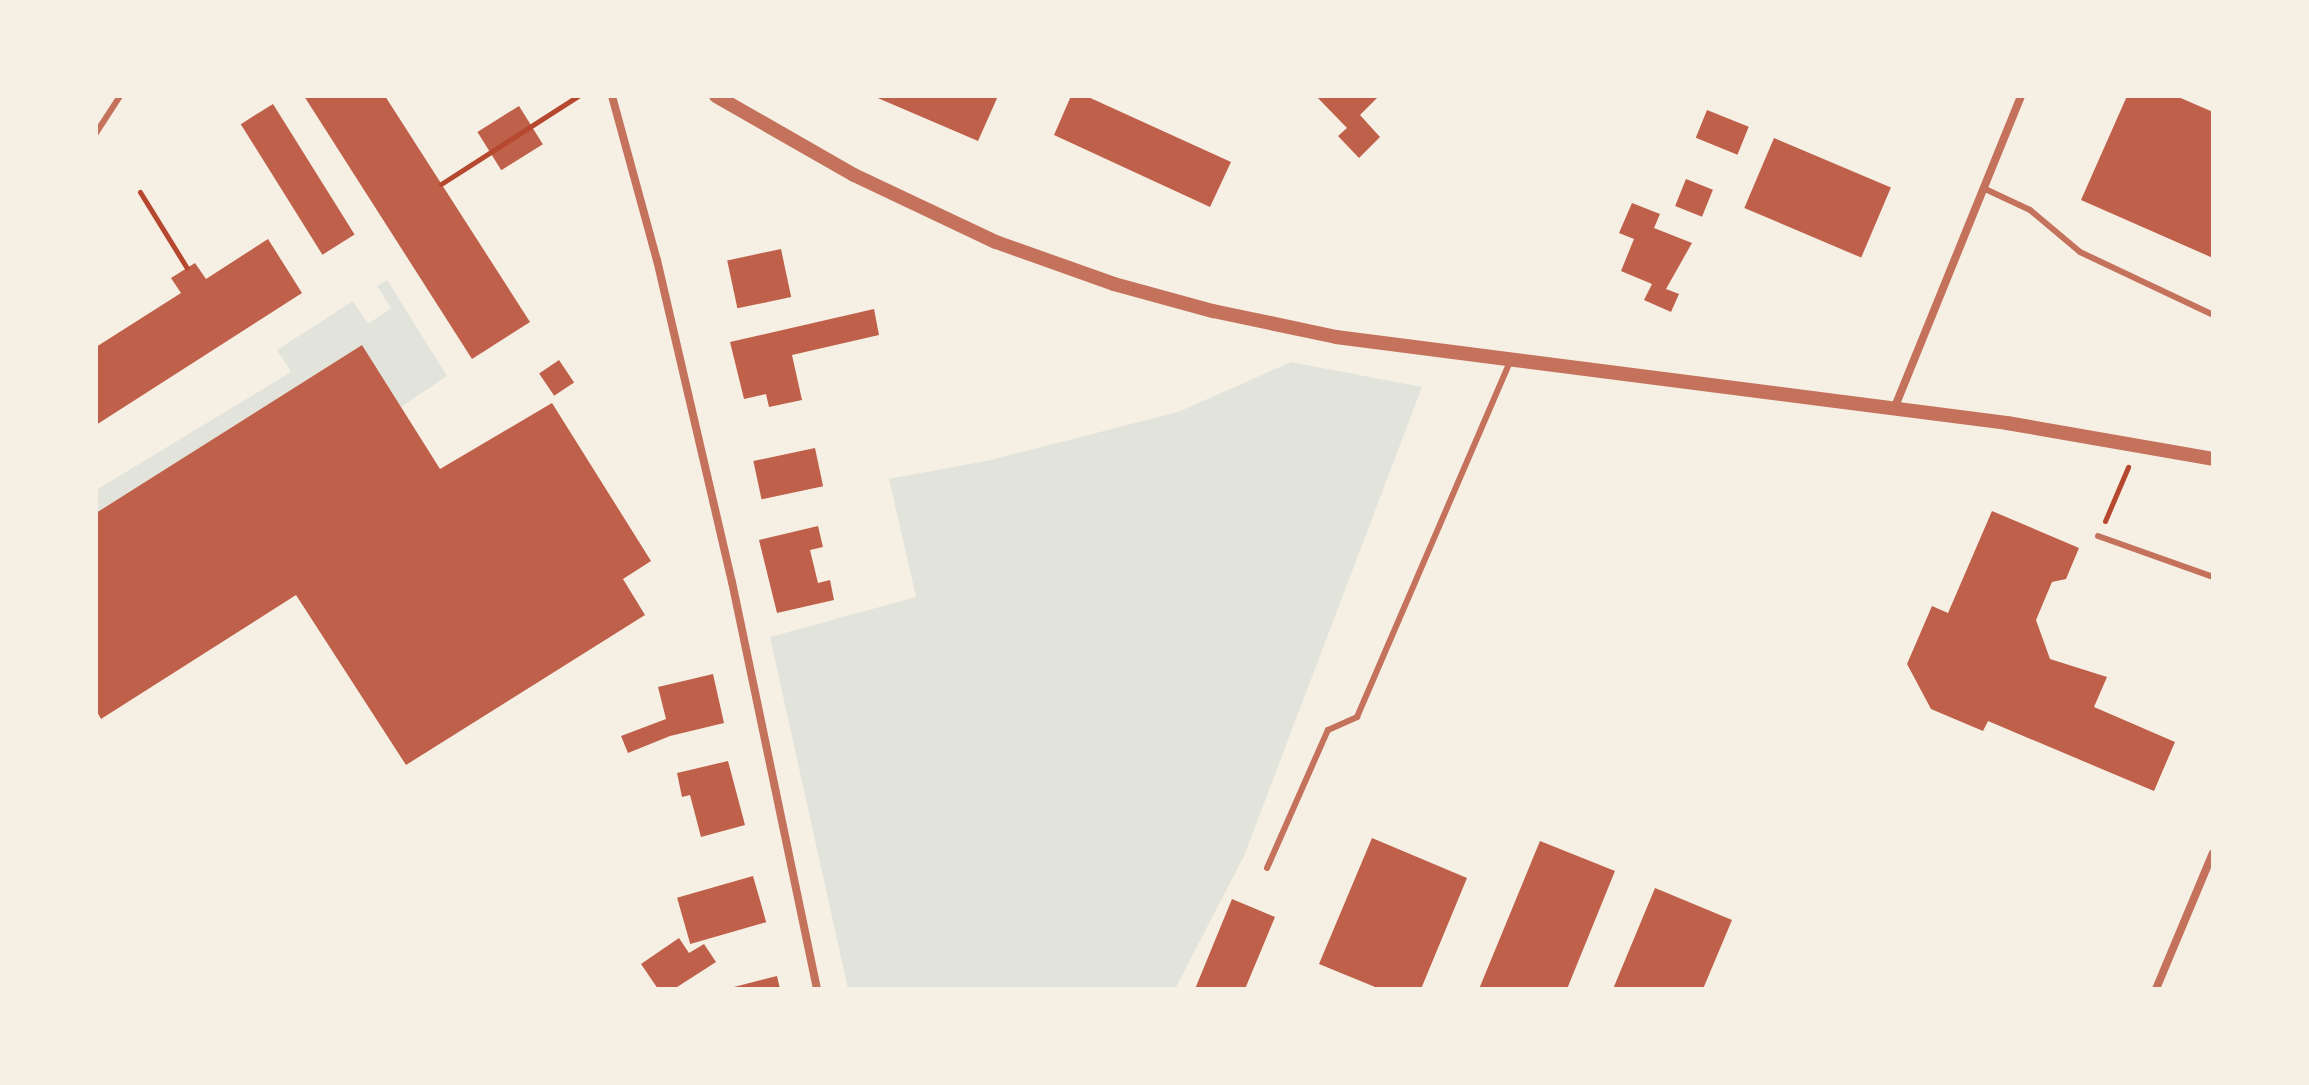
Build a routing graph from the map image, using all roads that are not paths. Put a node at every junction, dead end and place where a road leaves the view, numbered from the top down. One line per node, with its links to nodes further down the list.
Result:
1 (120, 96): 5 (lane)
2 (612, 96): 15 (street)
3 (716, 96): 8 (street)
4 (2021, 96): 6 (street)
5 (96, 133)
6 (1983, 188): 7 (lane); 9 (street)
7 (2213, 315)
8 (1510, 361): 9 (street); 14 (lane)
9 (1894, 409): 10 (street)
10 (2213, 459)
11 (2098, 536): 12 (lane)
12 (2213, 577)
13 (2213, 853): 16 (street)
14 (1267, 868)
15 (817, 989)
16 (2156, 989)

